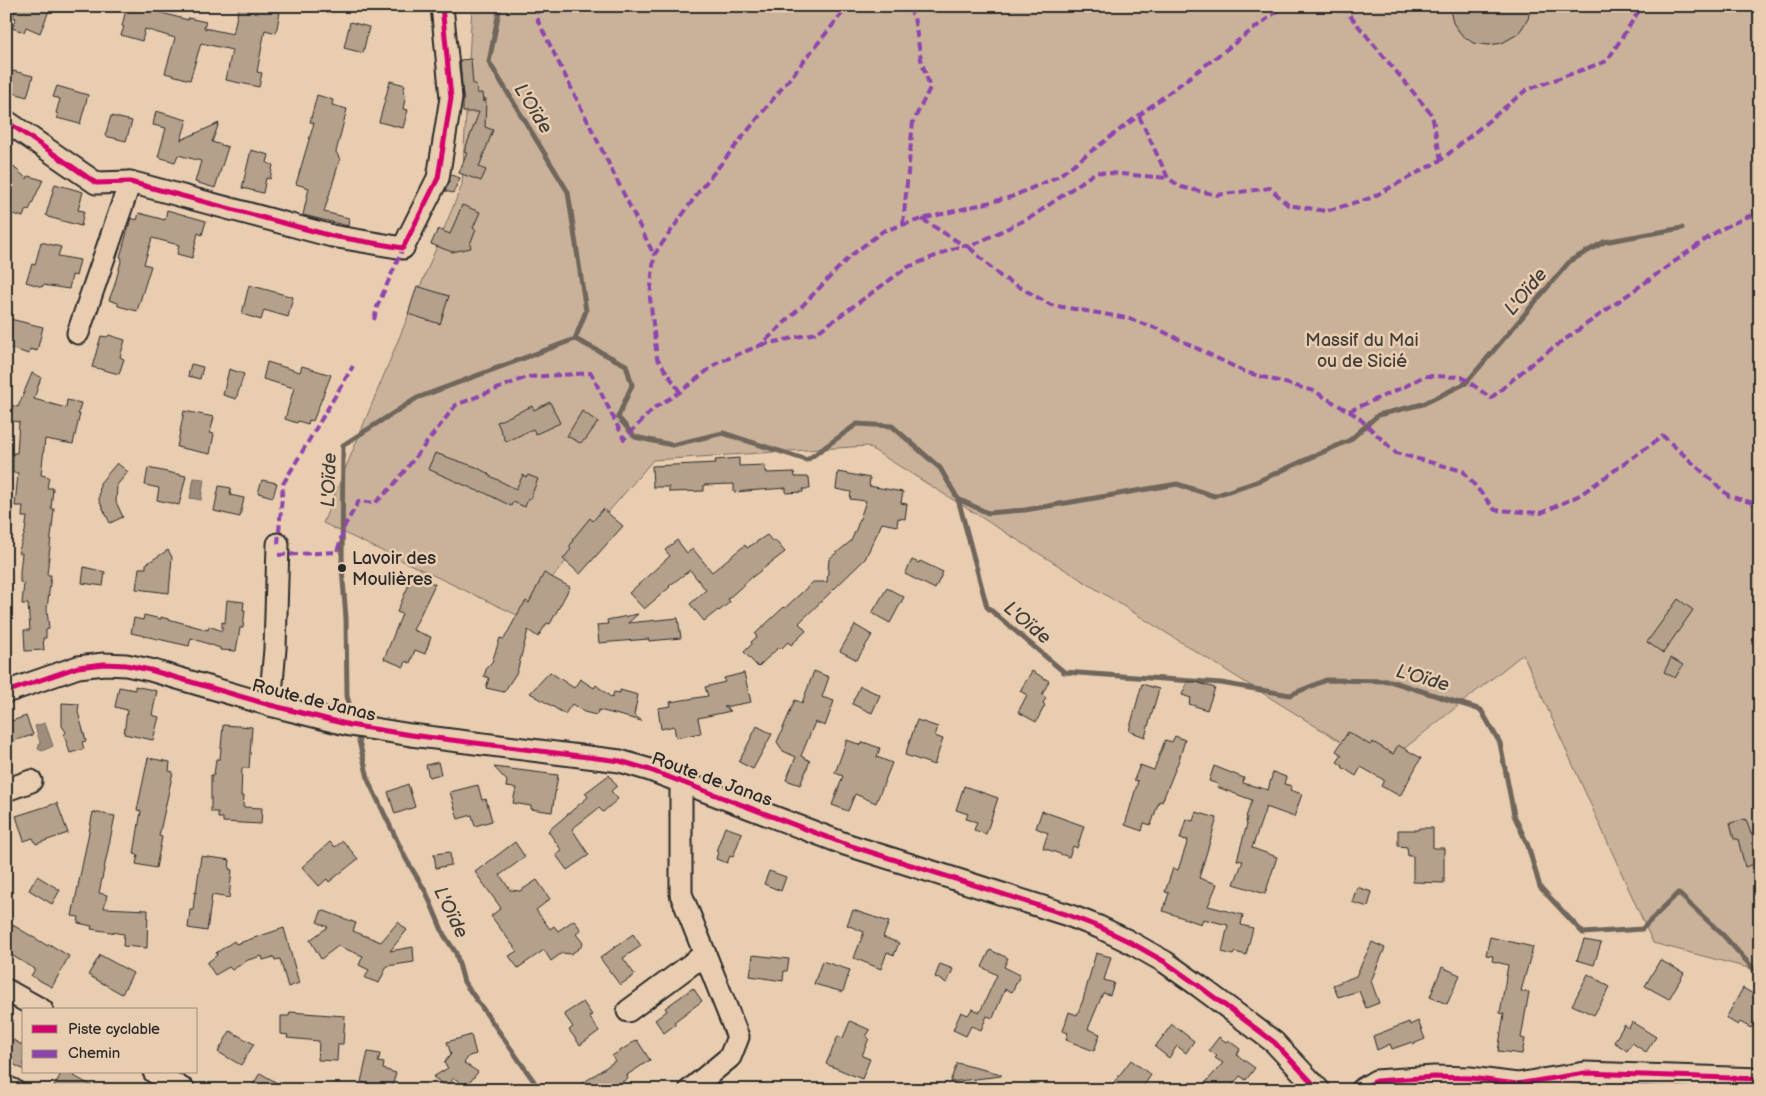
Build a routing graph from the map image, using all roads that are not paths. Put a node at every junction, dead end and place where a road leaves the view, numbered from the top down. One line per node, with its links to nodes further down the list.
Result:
1 (442, 6): 3 (street)
2 (6, 122): 3 (street)
3 (130, 182): 4 (street)
4 (78, 334)
5 (278, 544): 7 (street)
6 (6, 692): 7 (street, Route de Janas)
7 (270, 705): 9 (street, Route de Janas)
8 (31, 781): 10 (street)
9 (681, 781): 11 (street); 21 (street, Route de Janas)
10 (6, 790)
11 (705, 954): 14 (street); 20 (street)
12 (8, 996): 13 (street)
13 (37, 1008)
14 (628, 1011)
15 (157, 1074): 19 (street)
16 (1760, 1079): 22 (street)
17 (6, 1087): 18 (street)
18 (13, 1090)
19 (184, 1090)
20 (690, 1090)
21 (1320, 1090)
22 (1361, 1090)

